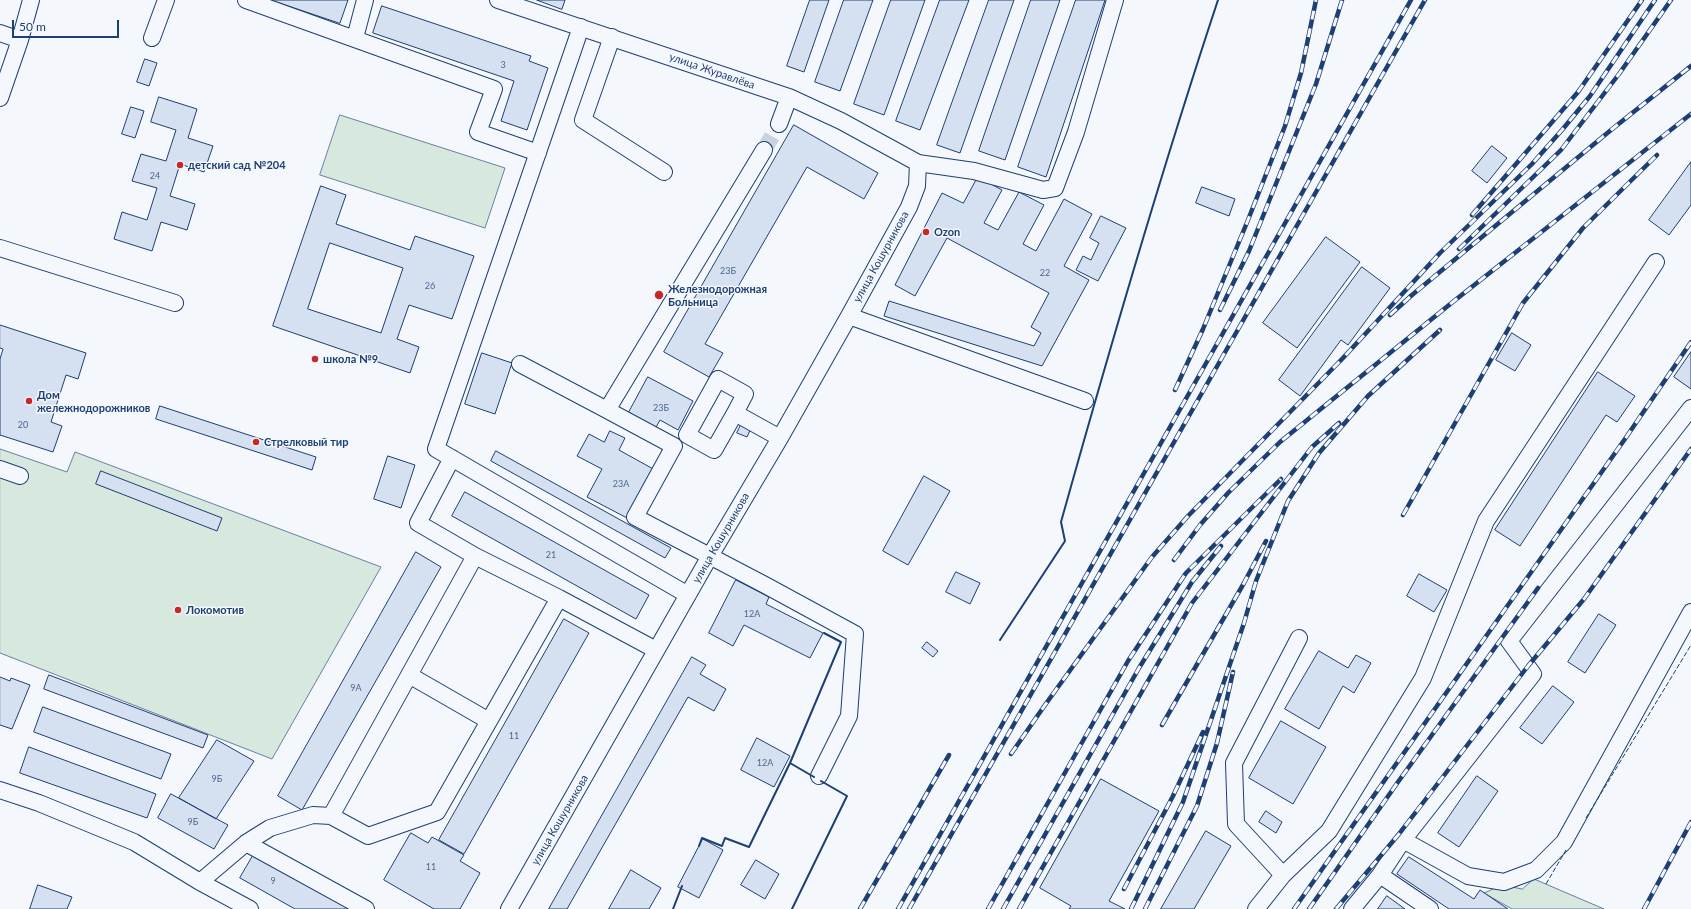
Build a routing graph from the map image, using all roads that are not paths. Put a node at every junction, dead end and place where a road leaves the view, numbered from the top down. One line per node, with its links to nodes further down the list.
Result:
1 (31, 0): 12 (street)
2 (166, 0): 9 (street)
3 (246, 0): 10 (street)
4 (365, 0): 10 (street)
5 (498, 0): 7 (street, улица Журавлёва)
6 (1115, 0): 18 (street)
7 (581, 27): 11 (street, улица Журавлёва); 17 (street)
8 (0, 33): 12 (street)
9 (152, 38)
10 (355, 38): 17 (street)
11 (612, 38): 13 (street, улица Журавлёва); 19 (street)
12 (20, 40): 14 (street)
13 (789, 97): 15 (street); 18 (street, улица Журавлёва)
14 (0, 98)
15 (779, 124)
16 (764, 150): 27 (street)
17 (538, 153): 30 (street)
18 (918, 163): 23 (street, улица Кошурникова)
19 (664, 172)
20 (0, 248): 22 (street)
21 (1656, 262): 47 (street)
22 (175, 303)
23 (849, 316): 25 (street); 29 (street, улица Кошурникова)
24 (520, 364): 27 (street)
25 (1085, 401)
26 (1691, 408): 45 (street)
27 (607, 410): 34 (street)
28 (735, 413): 29 (street)
29 (780, 438): 34 (street, улица Кошурникова)
30 (452, 458): 33 (street); 35 (street)
31 (0, 469): 32 (street)
32 (20, 476)
33 (475, 556): 36 (street); 40 (street)
34 (710, 556): 35 (street, улица Кошурникова); 42 (street)
35 (688, 595): 39 (street, улица Кошурникова)
36 (559, 598): 39 (street); 41 (street)
37 (1691, 612): 45 (street)
38 (1299, 638): 47 (street)
39 (656, 650): 52 (street, улица Кошурникова)
40 (408, 675): 41 (street); 44 (street)
41 (489, 721): 44 (street)
42 (819, 776)
43 (0, 790): 49 (street)
44 (331, 816): 46 (street)
45 (1403, 840): 48 (street)
46 (246, 843): 49 (street); 51 (street)
47 (1284, 875): 53 (street)
48 (1380, 875): 54 (street); 55 (street)
49 (200, 882): 50 (street)
50 (250, 909)
51 (366, 909)
52 (509, 909)
53 (1256, 909)
54 (1352, 909)
55 (1430, 909)

